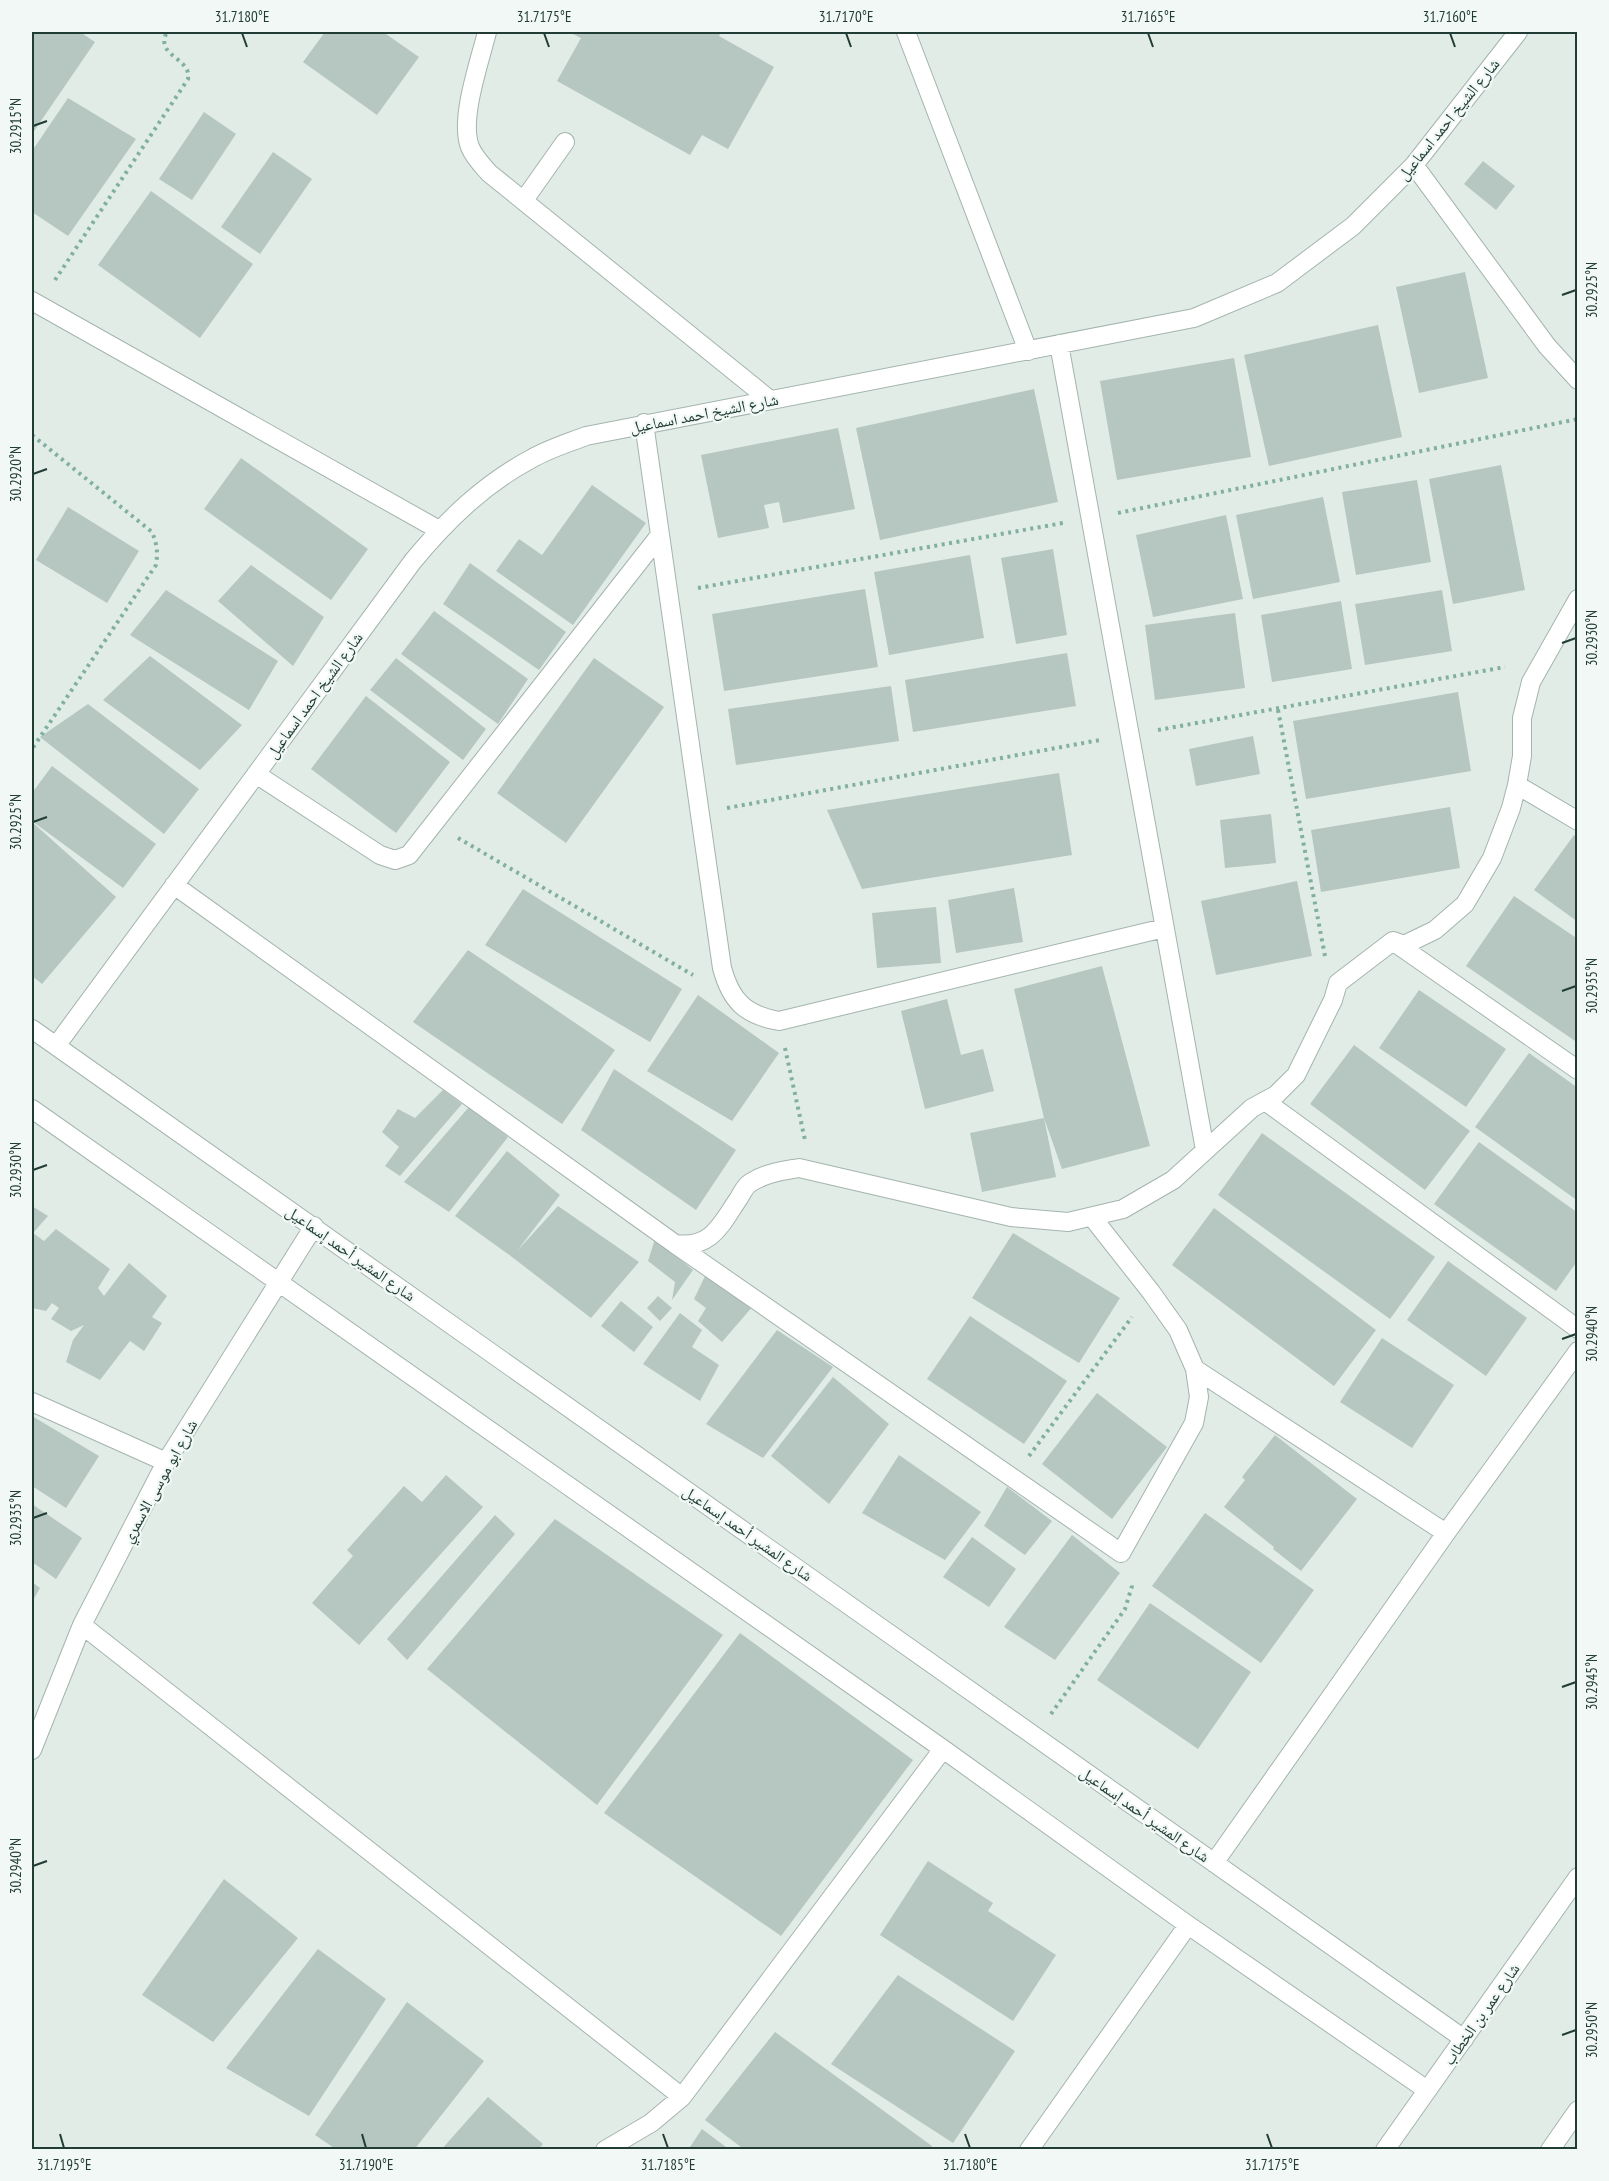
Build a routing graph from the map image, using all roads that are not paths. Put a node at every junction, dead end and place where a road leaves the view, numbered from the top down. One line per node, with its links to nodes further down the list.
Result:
1 (487, 32): 6 (street)
2 (906, 32): 9 (street)
3 (1518, 32): 5 (street, شارع الشيخ احمد اسماعيل)
4 (565, 142): 6 (street)
5 (1414, 165): 8 (street, شارع الشيخ احمد اسماعيل); 10 (street)
6 (524, 200): 11 (street)
7 (35, 303): 13 (street)
8 (1059, 344): 9 (street, شارع الشيخ احمد اسماعيل); 20 (street)
9 (1028, 351): 11 (street, شارع الشيخ احمد اسماعيل)
10 (1578, 380)
11 (770, 400): 12 (street, شارع الشيخ احمد اسماعيل)
12 (644, 423): 13 (street, شارع الشيخ احمد اسماعيل); 14 (street)
13 (439, 530): 16 (street, شارع الشيخ احمد اسماعيل)
14 (660, 535): 16 (street); 20 (street)
15 (1578, 599): 17 (street)
16 (256, 774): 19 (street, شارع الشيخ احمد اسماعيل)
17 (1517, 785): 18 (street); 21 (street)
18 (1578, 821)
19 (174, 885): 23 (street, شارع الشيخ احمد اسماعيل); 30 (street)
20 (1164, 928): 27 (street)
21 (1393, 941): 24 (street); 25 (street)
22 (32, 1029): 23 (street, شارع المشير أحمد إسماعيل)
23 (56, 1046): 29 (street, شارع المشير أحمد إسماعيل)
24 (1578, 1070)
25 (1264, 1101): 27 (street); 32 (street)
26 (32, 1109): 31 (street)
27 (1204, 1150): 28 (street)
28 (1092, 1217): 30 (street); 34 (street)
29 (314, 1226): 31 (street, شارع ابو موسى الاسمري); 41 (street, شارع المشير أحمد إسماعيل)
30 (675, 1244): 34 (street)
31 (278, 1281): 36 (street, شارع ابو موسى الاسمري); 39 (street)
32 (1578, 1329)
33 (1578, 1351): 37 (street)
34 (1195, 1369): 37 (street)
35 (32, 1402): 36 (street)
36 (166, 1462): 38 (street, شارع ابو موسى الاسمري)
37 (1446, 1533): 41 (street)
38 (82, 1625): 40 (street, شارع ابو موسى الاسمري); 46 (street)
39 (943, 1749): 43 (street); 46 (street)
40 (32, 1750)
41 (1214, 1863): 44 (street, شارع المشير أحمد إسماعيل)
42 (1578, 1877): 44 (street, شارع عمر بن الخطاب)
43 (1188, 1925): 45 (street); 49 (street)
44 (1464, 2039): 45 (street, شارع عمر بن الخطاب)
45 (1427, 2090): 50 (street, شارع عمر بن الخطاب)
46 (682, 2097): 48 (street)
47 (1578, 2110): 51 (street)
48 (605, 2150)
49 (1029, 2150)
50 (1384, 2150)
51 (1550, 2150)

